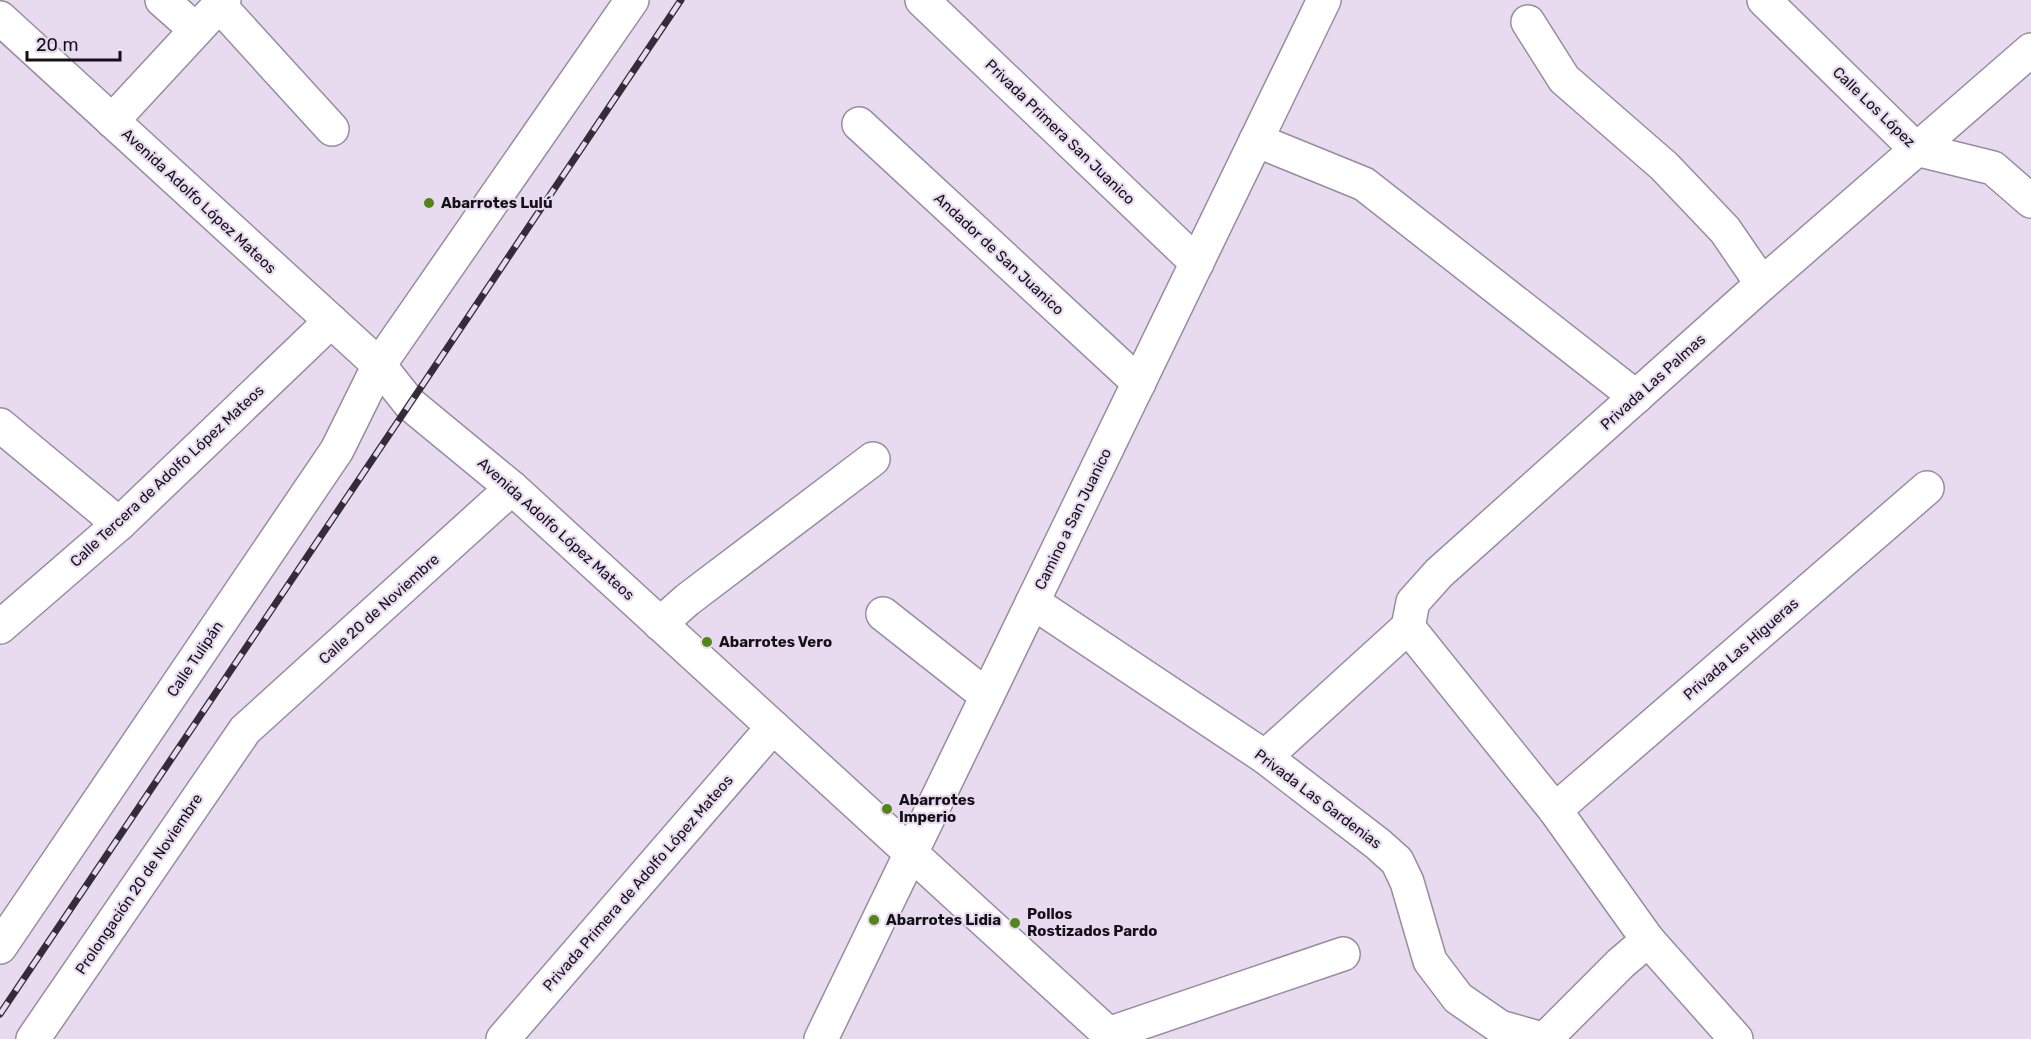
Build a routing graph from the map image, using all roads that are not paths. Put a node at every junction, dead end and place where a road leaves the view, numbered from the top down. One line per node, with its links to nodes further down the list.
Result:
1 (162, 0): 9 (street)
2 (632, 0): 20 (street, Calle Tulipán)
3 (922, 0): 17 (street, Privada Primera San Juanico)
4 (1324, 0): 14 (street, Camino a San Juanico)
5 (1764, 0): 15 (street, Calle Los López)
6 (221, 2): 9 (street); 13 (street)
7 (0, 18): 11 (street, Avenida Adolfo López Mateos)
8 (1528, 22): 18 (street)
9 (196, 30): 11 (street)
10 (2031, 50): 15 (street, Privada Las Palmas)
11 (112, 121): 19 (street, Avenida Adolfo López Mateos)
12 (859, 124): 21 (street, Andador de San Juanico)
13 (332, 129)
14 (1256, 140): 17 (street, Camino a San Juanico); 22 (street)
15 (1916, 149): 16 (street, Calle Los López); 18 (street, Privada Las Palmas)
16 (2031, 201)
17 (1197, 263): 21 (street, Camino a San Juanico)
18 (1761, 284): 22 (street, Privada Las Palmas)
19 (331, 321): 20 (street, Avenida Adolfo López Mateos); 27 (street, Calle Tercera de Adolfo López Mateos)
20 (379, 365): 25 (street, Avenida Adolfo López Mateos); 40 (street, Calle Tulipán)
21 (1139, 383): 28 (street, Camino a San Juanico)
22 (1636, 397): 32 (street, Privada Las Palmas)
23 (0, 425): 27 (street)
24 (873, 459): 30 (street)
25 (513, 488): 30 (street, Avenida Adolfo López Mateos); 35 (street, Calle 20 de Noviembre)
26 (1927, 488): 37 (street, Privada Las Higueras)
27 (119, 524): 31 (street, Calle Tercera de Adolfo López Mateos)
28 (1032, 603): 33 (street, Camino a San Juanico); 36 (street, Privada Las Gardenias)
29 (883, 614): 33 (street)
30 (660, 624): 34 (street, Avenida Adolfo López Mateos)
31 (0, 627)
32 (1408, 627): 36 (street); 37 (street)
33 (987, 696): 38 (street, Camino a San Juanico)
34 (773, 727): 38 (street, Avenida Adolfo López Mateos); 44 (street, Privada Primera de Adolfo López Mateos)
35 (245, 730): 43 (street, Prolongación 20 de Noviembre)
36 (1265, 758): 46 (street, Privada Las Gardenias)
37 (1555, 810): 39 (street)
38 (912, 854): 42 (street, Avenida Adolfo López Mateos); 45 (street, Camino a San Juanico)
39 (1648, 940): 46 (street); 47 (street)
40 (0, 947)
41 (1343, 954): 42 (street)
42 (1111, 1036)
43 (33, 1039)
44 (503, 1039)
45 (821, 1039)
46 (1544, 1039)
47 (1736, 1039)

